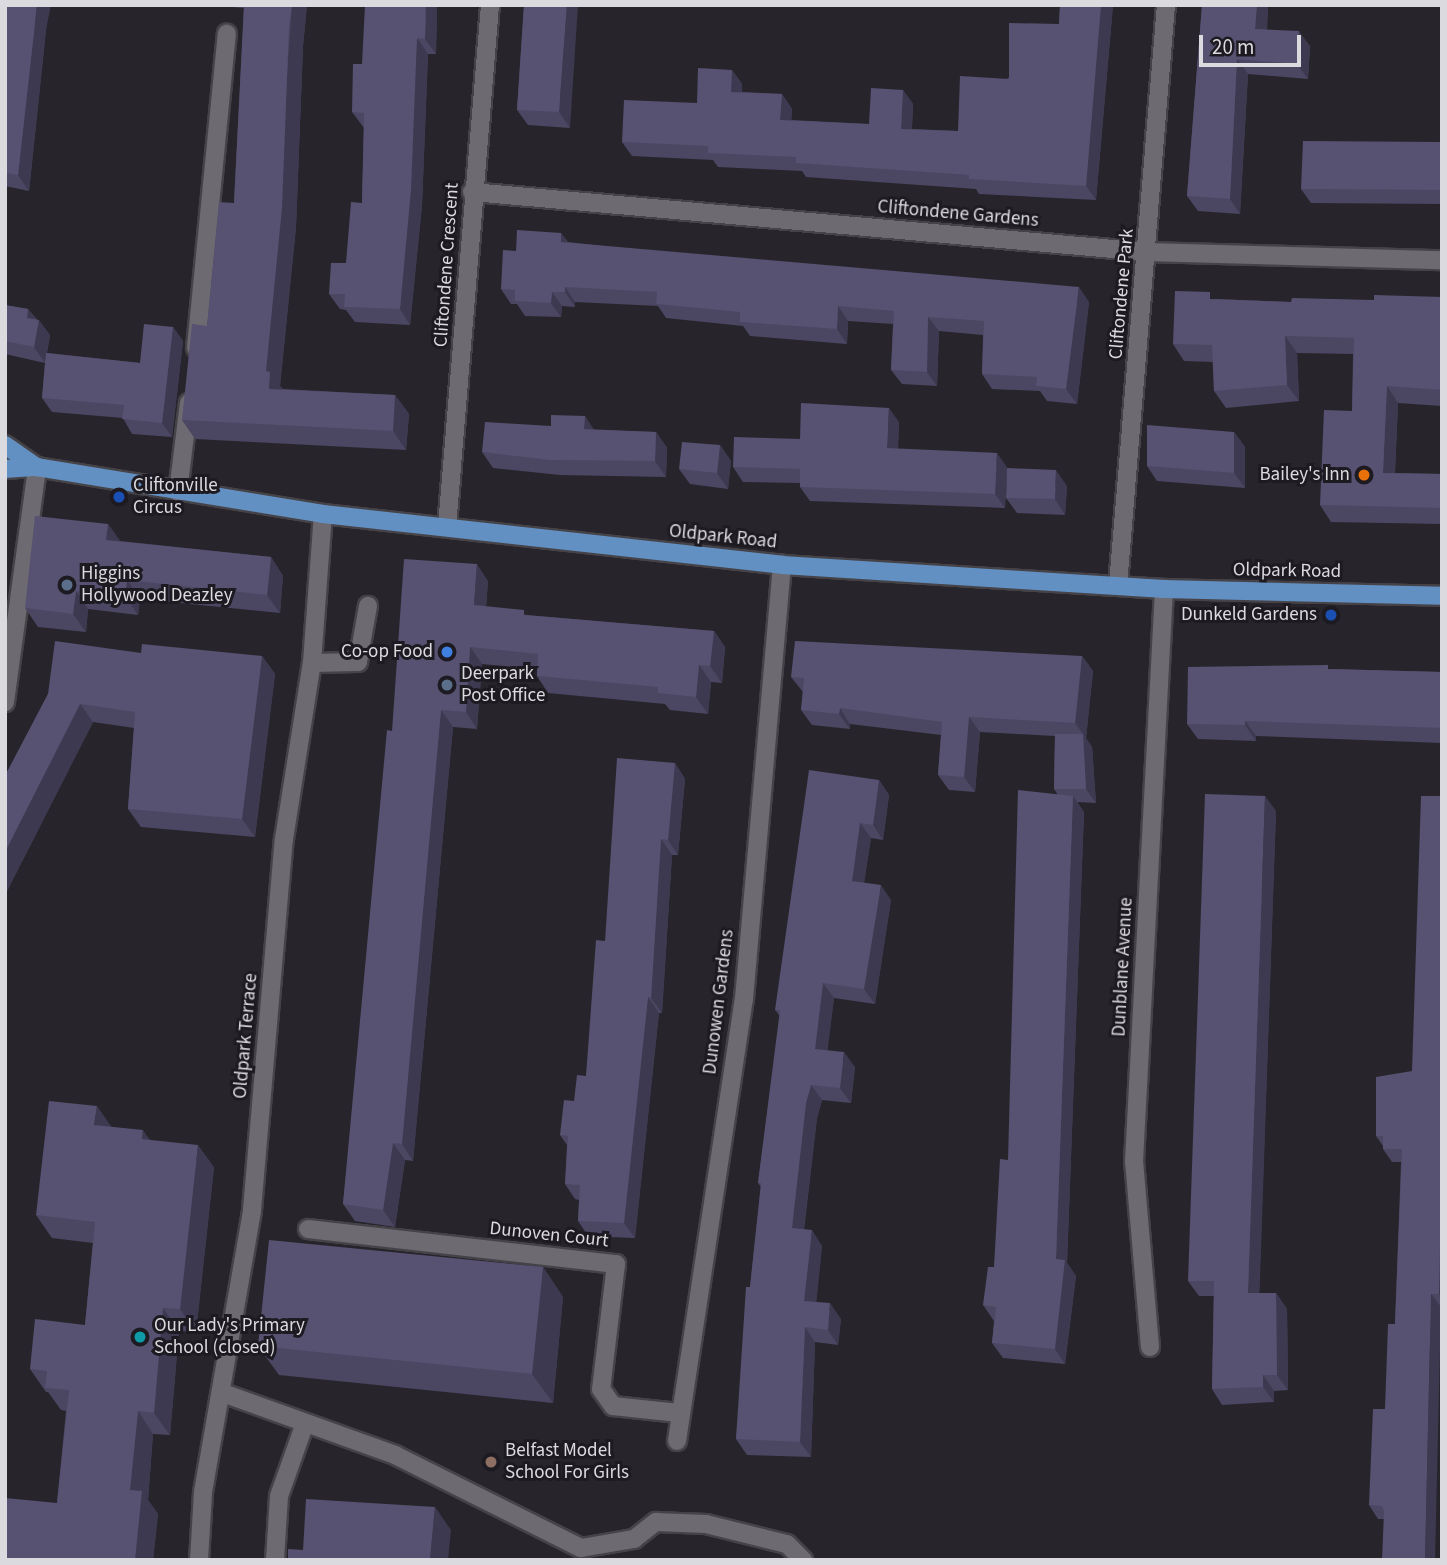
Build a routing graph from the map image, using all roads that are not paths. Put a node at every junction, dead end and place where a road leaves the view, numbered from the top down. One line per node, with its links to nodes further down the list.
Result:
1 (490, 5): 4 (street, Cliftondene Crescent)
2 (1166, 5): 5 (street, Cliftondene Park)
3 (227, 34): 7 (street)
4 (472, 192): 5 (street, Cliftondene Gardens); 14 (street, Cliftondene Crescent)
5 (1147, 252): 6 (street, Cliftondene Gardens); 16 (street, Cliftondene Park)
6 (1442, 260)
7 (194, 363)
8 (191, 388): 12 (street)
9 (5, 445): 10 (main road)
10 (37, 467): 11 (main road, Oldpark Road); 12 (main road, Oldpark Road); 21 (street)
11 (5, 469)
12 (178, 492): 13 (main road, Oldpark Road)
13 (323, 514): 14 (main road, Oldpark Road); 20 (street, Oldpark Terrace)
14 (447, 527): 15 (main road, Oldpark Road)
15 (782, 565): 16 (main road, Oldpark Road); 25 (street, Dunowen Gardens)
16 (1118, 585): 17 (main road, Oldpark Road)
17 (1164, 589): 18 (main road, Oldpark Road); 23 (street, Dunblane Avenue)
18 (1442, 596)
19 (368, 606): 20 (street)
20 (312, 663): 24 (street, Oldpark Terrace)
21 (5, 702)
22 (308, 1230): 25 (street, Dunoven Court)
23 (1150, 1347)
24 (223, 1393): 26 (street); 28 (street, Oldpark Terrace)
25 (679, 1413): 27 (street, Dunowen Gardens)
26 (305, 1423): 29 (street); 30 (street)
27 (677, 1441)
28 (199, 1560)
29 (275, 1560)
30 (803, 1560)

